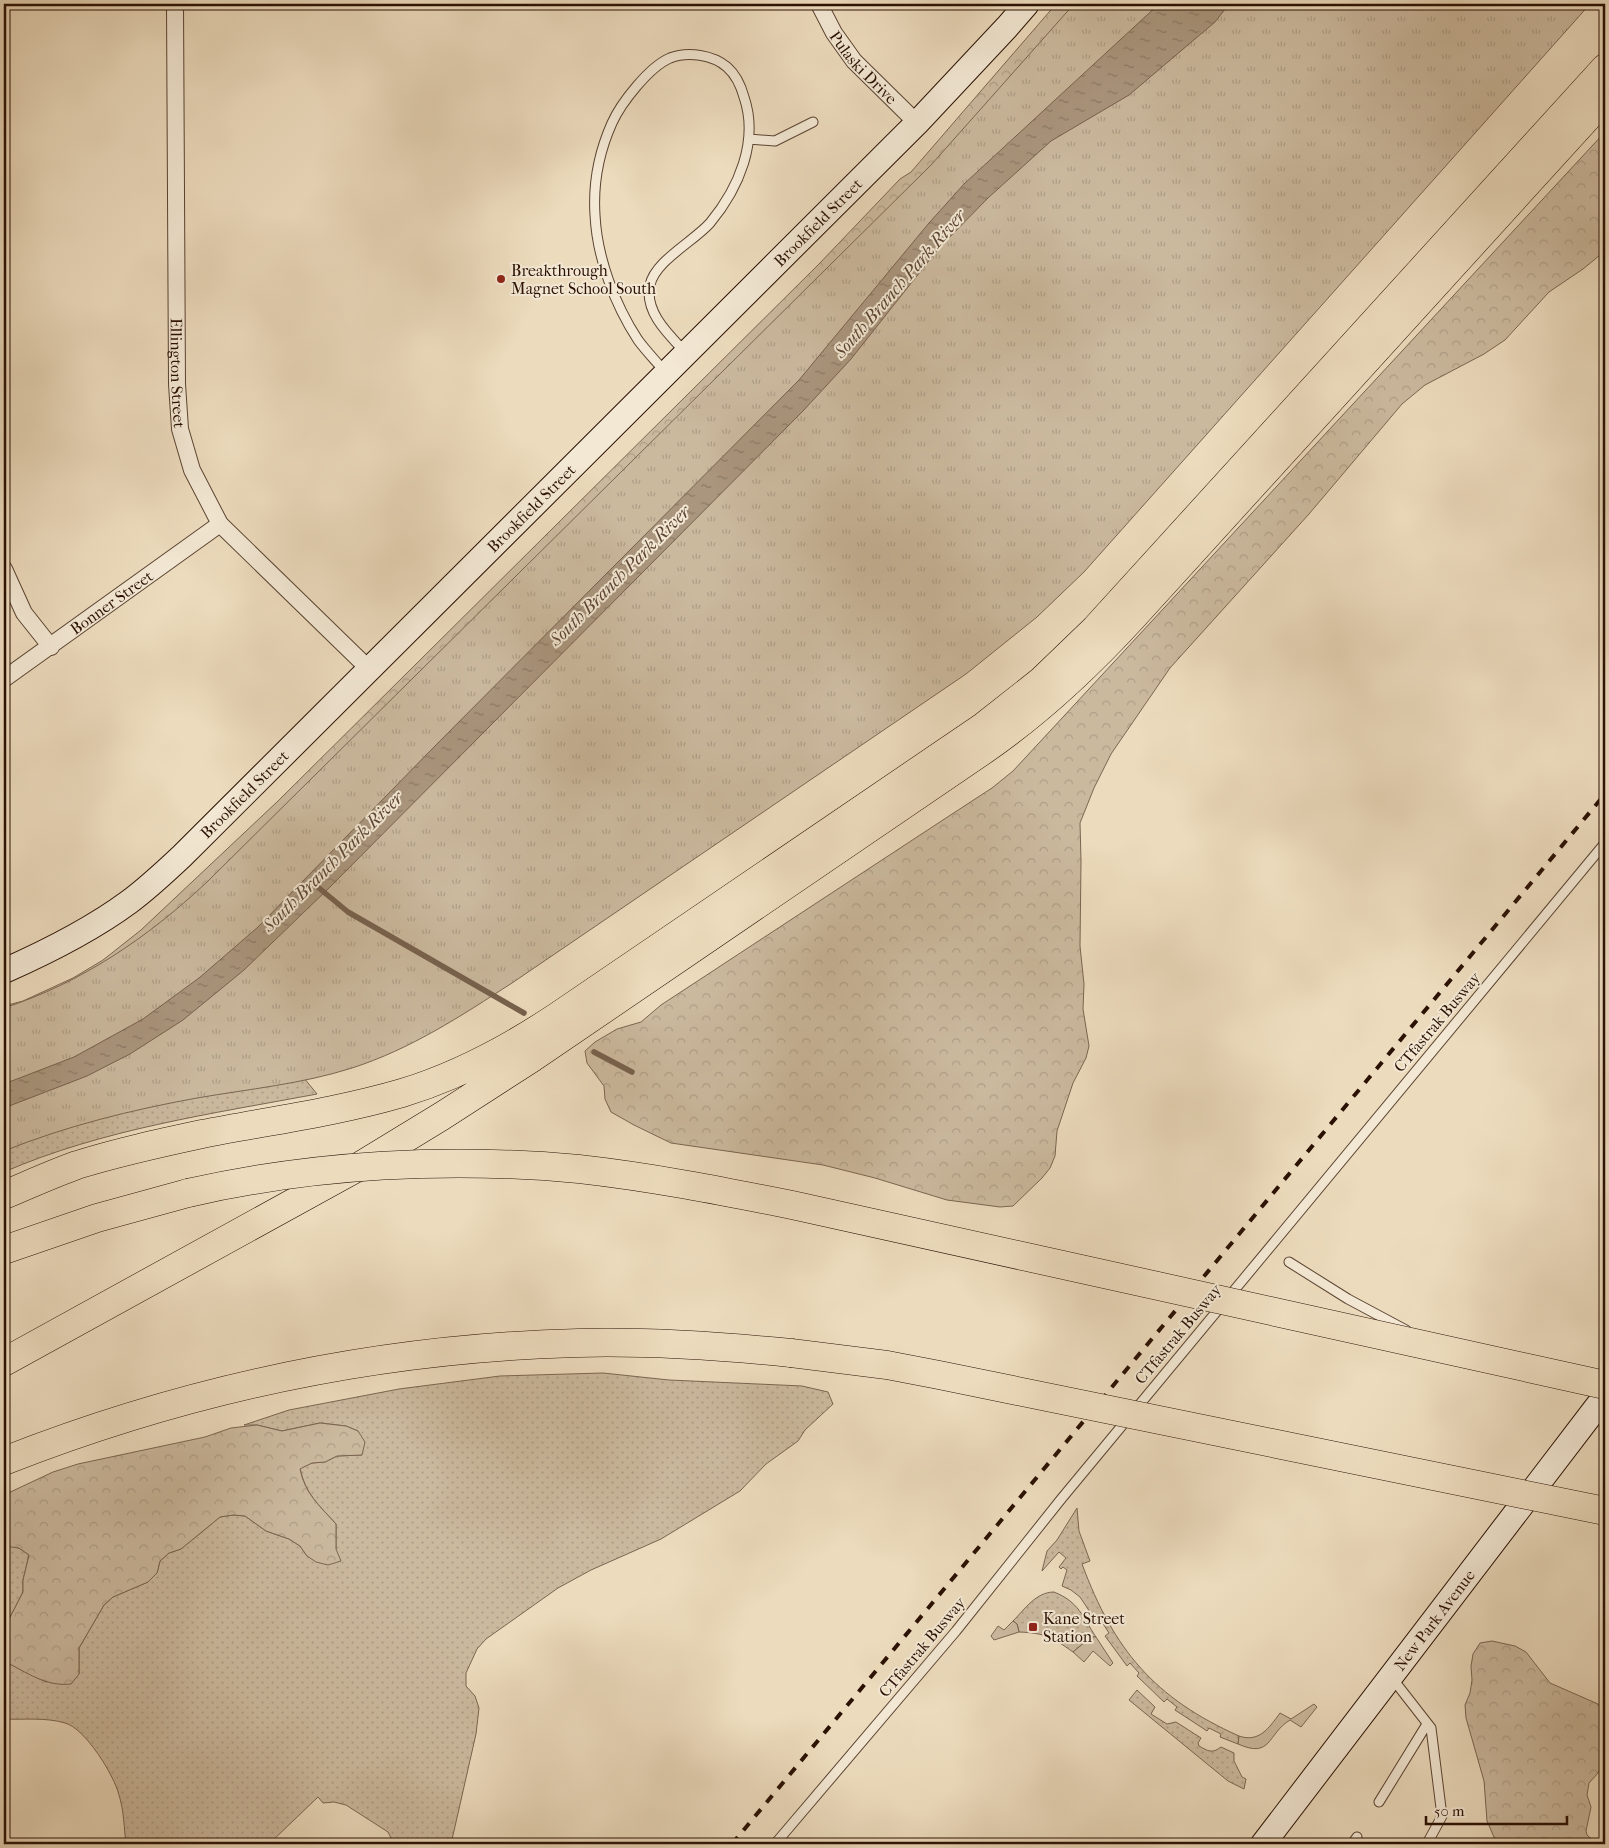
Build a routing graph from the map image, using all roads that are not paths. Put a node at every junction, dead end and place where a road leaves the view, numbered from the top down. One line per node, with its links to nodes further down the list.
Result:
1 (175, 4): 11 (street, Ellington Street)
2 (819, 4): 7 (street, Pulaski Drive)
3 (1027, 4): 7 (street, Brookfield Street)
4 (1605, 68): 18 (highway)
5 (1605, 98): 22 (highway)
6 (813, 122): 8 (lane)
7 (917, 123): 9 (street, Brookfield Street)
8 (749, 139): 9 (lane); 10 (lane)
9 (686, 353): 10 (street, Brookfield Street)
10 (666, 372): 14 (street, Brookfield Street)
11 (220, 524): 13 (street, Bonner Street); 14 (street, Ellington Street)
12 (4, 569): 13 (street)
13 (51, 647): 15 (street, Bonner Street)
14 (369, 669): 17 (street, Brookfield Street)
15 (4, 679)
16 (1605, 843): 31 (lane, CTfastrak Busway)
17 (4, 971)
18 (4, 1195)
19 (4, 1250): 21 (highway, bridge)
20 (1289, 1262): 21 (lane, bridge)
21 (1454, 1351): 23 (highway, bridge)
22 (4, 1362)
23 (1605, 1385)
24 (1605, 1396): 27 (street, New Park Avenue)
25 (4, 1462): 26 (highway, bridge)
26 (1605, 1511)
27 (1391, 1677): 28 (lane); 32 (street, New Park Avenue)
28 (1427, 1724): 29 (lane); 30 (lane)
29 (1379, 1802)
30 (1429, 1840)
31 (775, 1844)
32 (1263, 1844)

